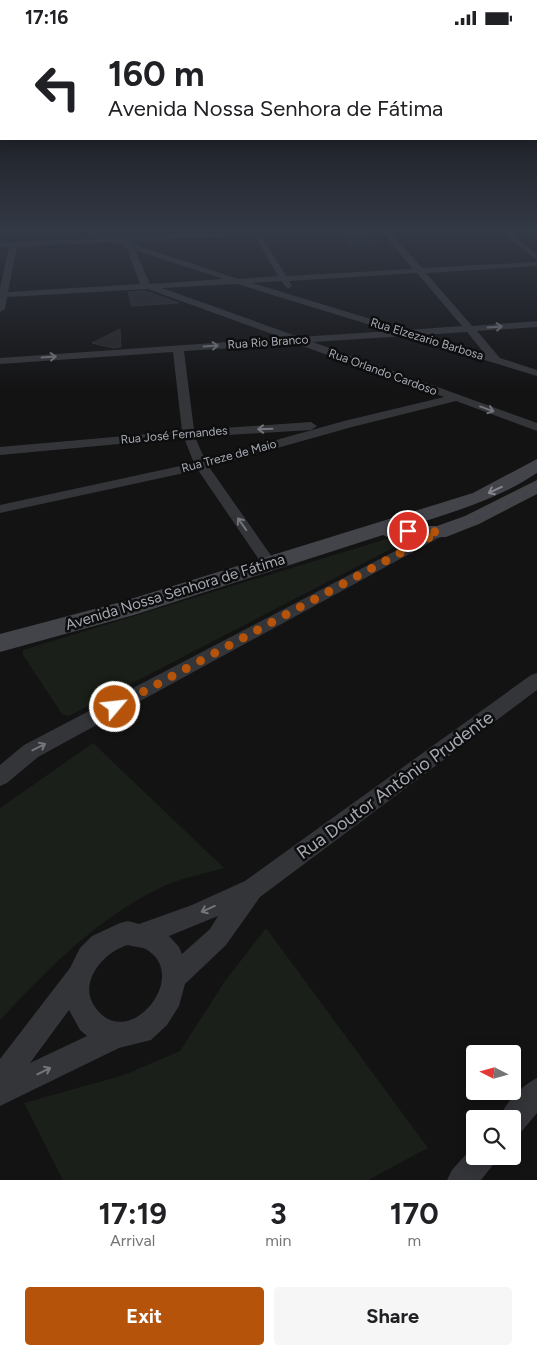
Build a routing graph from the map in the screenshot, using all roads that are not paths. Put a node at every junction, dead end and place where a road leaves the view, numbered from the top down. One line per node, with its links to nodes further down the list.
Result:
1 (158, 284): 5 (street)
2 (248, 284): 7 (street, Rua Elzezario Barbosa)
3 (287, 284): 7 (street)
4 (434, 284): 10 (street)
5 (145, 285): 6 (street); 12 (street, Rua Orlando Cardoso)
6 (2, 295): 8 (street)
7 (293, 297): 11 (street, Rua Elzezario Barbosa)
8 (0, 309)
9 (537, 324): 10 (street, Rua Rio Branco, one-way to 9)
10 (472, 328): 11 (street, Rua Rio Branco); 15 (street)
11 (408, 333): 12 (street, Rua Rio Branco); 15 (street, Rua Elzezario Barbosa)
12 (293, 340): 13 (street, Rua Rio Branco, one-way to 12); 17 (street, Rua Orlando Cardoso)
13 (178, 348): 14 (street, Rua Rio Branco, one-way to 13); 20 (street)
14 (0, 361)
15 (497, 361): 16 (street, Rua Elzezario Barbosa)
16 (537, 373)
17 (456, 398): 18 (street, Rua Orlando Cardoso, one-way to 18); 19 (street, Rua Treze de Maio)
18 (537, 427)
19 (291, 433): 20 (street, Rua José Fernandes, one-way to 20); 22 (street, Rua Treze de Maio)
20 (188, 434): 21 (street, Rua José Fernandes); 22 (street)
21 (0, 451)
22 (201, 465): 25 (street, Rua Treze de Maio); 27 (street, one-way to 22)
23 (537, 465): 26 (street, Avenida Nossa Senhora de Fátima, one-way to 26)
24 (537, 486): 26 (street, Avenida Nossa Senhora de Fátima)
25 (0, 509)
26 (430, 526): 27 (street, Avenida Nossa Senhora de Fátima); 30 (street, one-way to 26)
27 (270, 564): 28 (street, Avenida Nossa Senhora de Fátima)
28 (0, 643)
29 (537, 680): 31 (street, Rua Doutor Antônio Prudente)
30 (0, 777)
31 (252, 889): 32 (street, Rua Doutor Antônio Prudente, one-way to 32); 34 (street, Rua Doutor Antônio Prudente)
32 (143, 934): 33 (street, Rua Doutor Antônio Prudente); 34 (street)
33 (79, 977): 35 (street, Rua Doutor Antônio Prudente); 36 (street, Rua Doutor Antônio Prudente)
34 (175, 977): 35 (street)
35 (118, 1035): 37 (street, one-way to 35)
36 (0, 1081)
37 (0, 1092)
38 (537, 1092): 39 (street)
39 (521, 1111)
40 (474, 1165): 41 (street)
41 (462, 1180)

